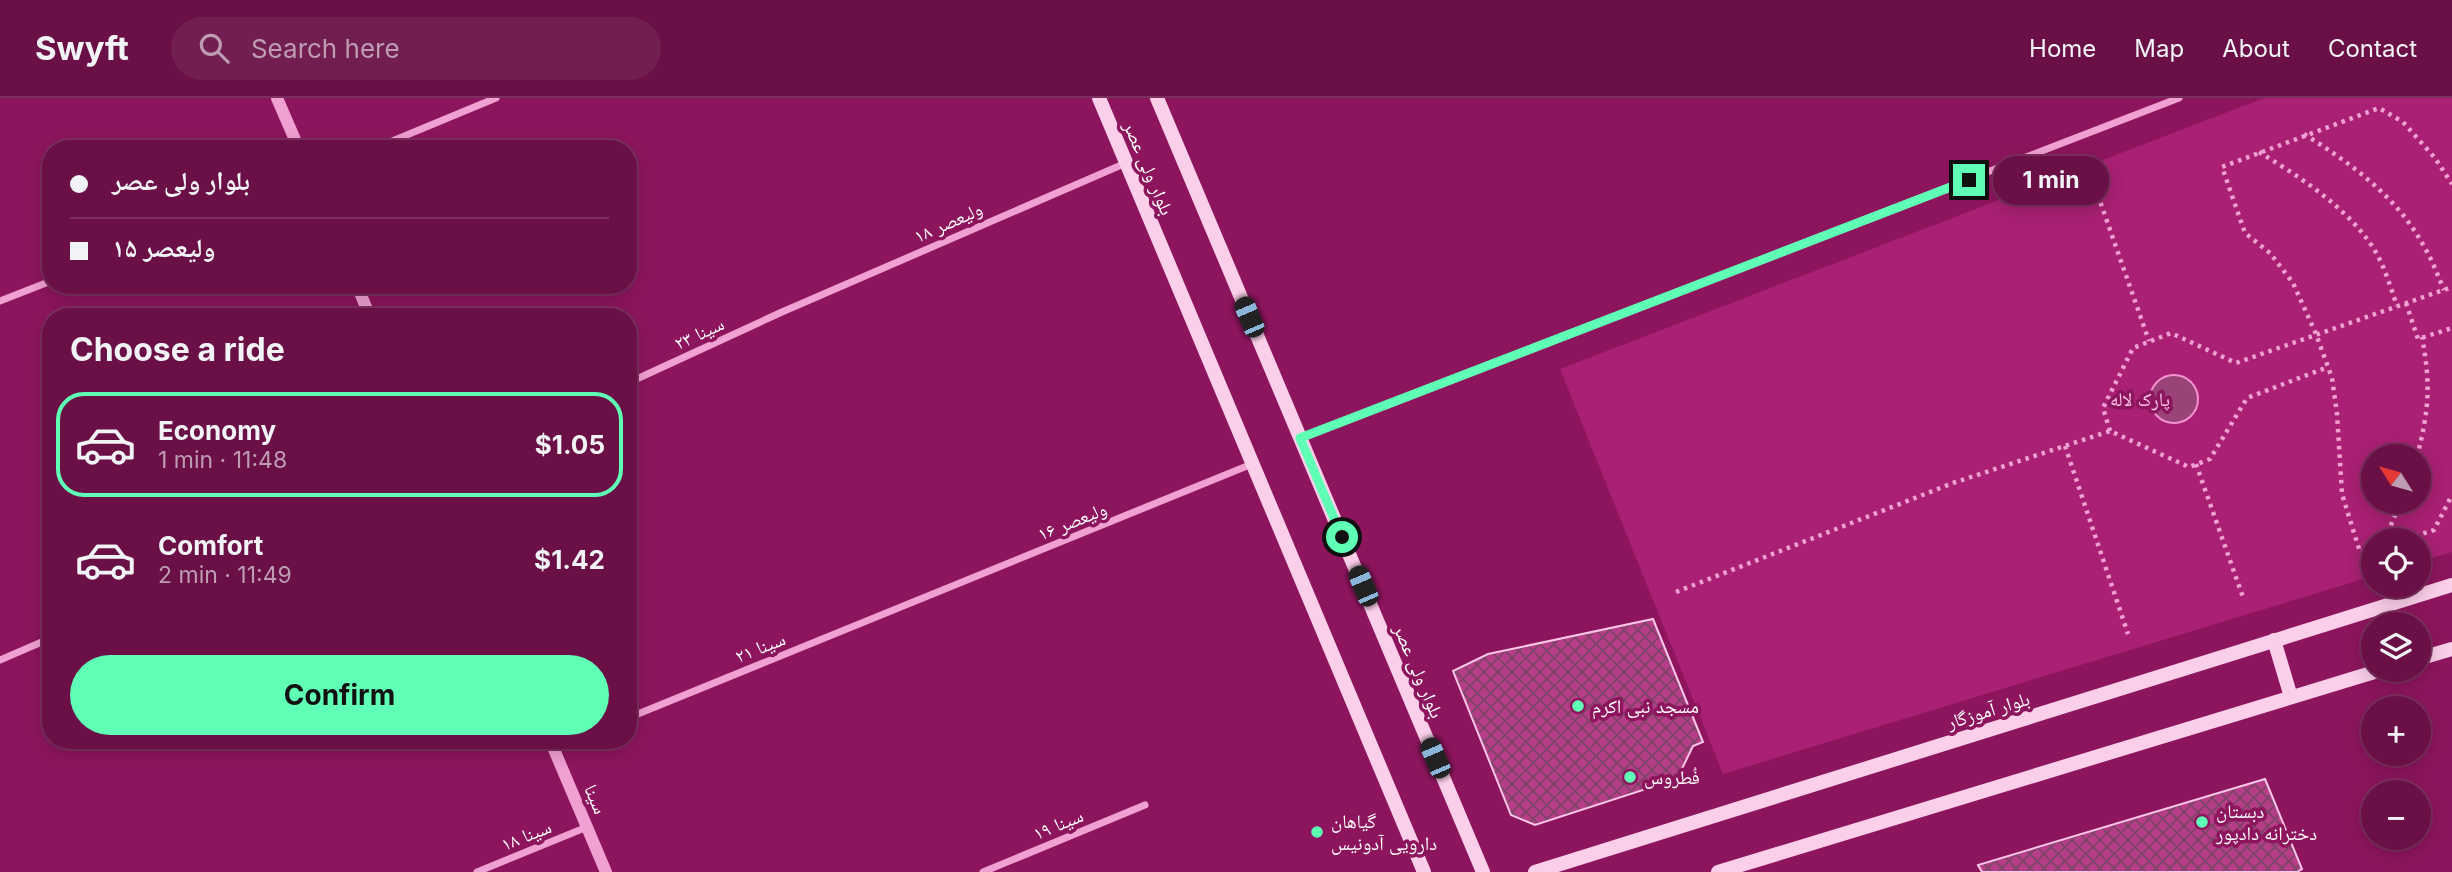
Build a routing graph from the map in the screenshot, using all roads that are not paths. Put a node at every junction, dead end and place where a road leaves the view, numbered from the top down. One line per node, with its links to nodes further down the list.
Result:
1 (277, 98): 6 (street)
2 (496, 98): 7 (street)
3 (1099, 98): 8 (main road, بلوار ولی عصر)
4 (1157, 98): 13 (main road, بلوار ولی عصر)
5 (2179, 98): 13 (street)
6 (295, 140)
7 (395, 140)
8 (1126, 163): 11 (street, ولیعصر ۱۸); 14 (main road, بلوار ولی عصر)
9 (42, 284): 10 (street)
10 (0, 302)
11 (782, 312): 12 (street, سینا ۲۳)
12 (637, 379)
13 (1300, 438): 32 (main road, بلوار ولی عصر)
14 (1253, 464): 16 (street, ولیعصر ۱۶); 31 (main road, بلوار ولی عصر)
15 (2452, 585): 17 (main road, بلوار آموزگار)
16 (903, 606): 24 (street, سینا ۲۱)
17 (2274, 640): 23 (main road); 33 (main road, بلوار آموزگار)
18 (42, 642): 21 (street)
19 (2452, 649): 20 (main road)
20 (2431, 655)
21 (0, 660)
22 (2361, 676): 23 (main road)
23 (2291, 698): 34 (main road)
24 (637, 714)
25 (554, 749): 27 (street, سینا)
26 (1145, 805): 30 (street, سینا ۱۹)
27 (587, 827): 28 (street, سینا ۱۸); 29 (street, سینا)
28 (477, 872)
29 (606, 872)
30 (983, 872)
31 (1424, 872)
32 (1483, 872)
33 (1535, 872)
34 (1718, 872)

